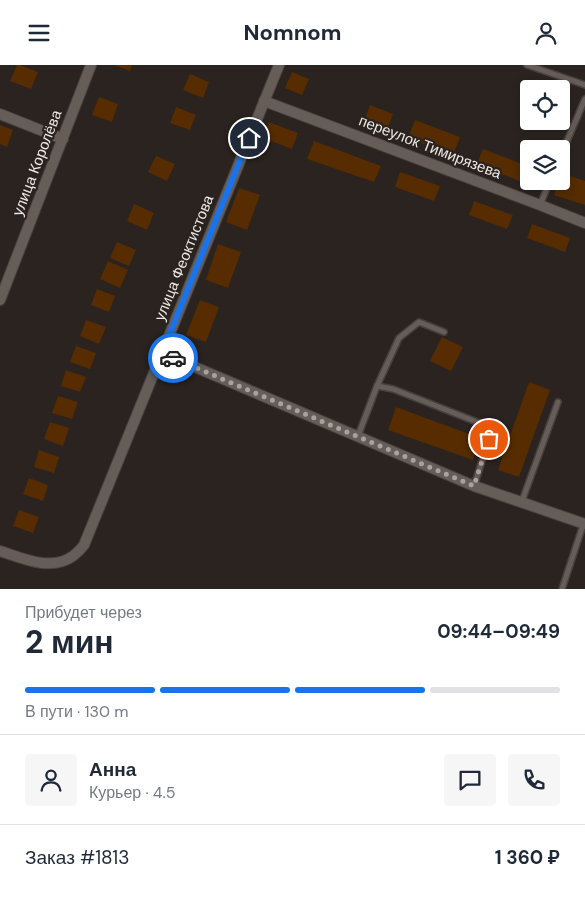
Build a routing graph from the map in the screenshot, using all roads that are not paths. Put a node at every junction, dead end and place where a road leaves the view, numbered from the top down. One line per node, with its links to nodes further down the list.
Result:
1 (91, 65): 8 (street, улица Королёва)
2 (279, 65): 6 (street, улица Феоктистова)
3 (527, 65): 4 (lane)
4 (585, 85)
5 (585, 99): 9 (lane)
6 (264, 101): 11 (street, переулок Тимирязева); 15 (street, улица Феоктистова)
7 (0, 114): 8 (street)
8 (63, 139): 13 (street, улица Королёва)
9 (567, 140)
10 (546, 190): 11 (lane)
11 (540, 205): 12 (street, переулок Тимирязева)
12 (585, 223)
13 (0, 300)
14 (444, 332): 16 (lane)
15 (162, 353): 18 (street); 22 (street, улица Феоктистова)
16 (377, 386): 18 (lane); 19 (lane)
17 (558, 402): 20 (lane)
18 (357, 437): 19 (street)
19 (474, 486): 20 (street)
20 (522, 501): 21 (street)
21 (585, 522): 23 (lane)
22 (0, 551)
23 (562, 589)

